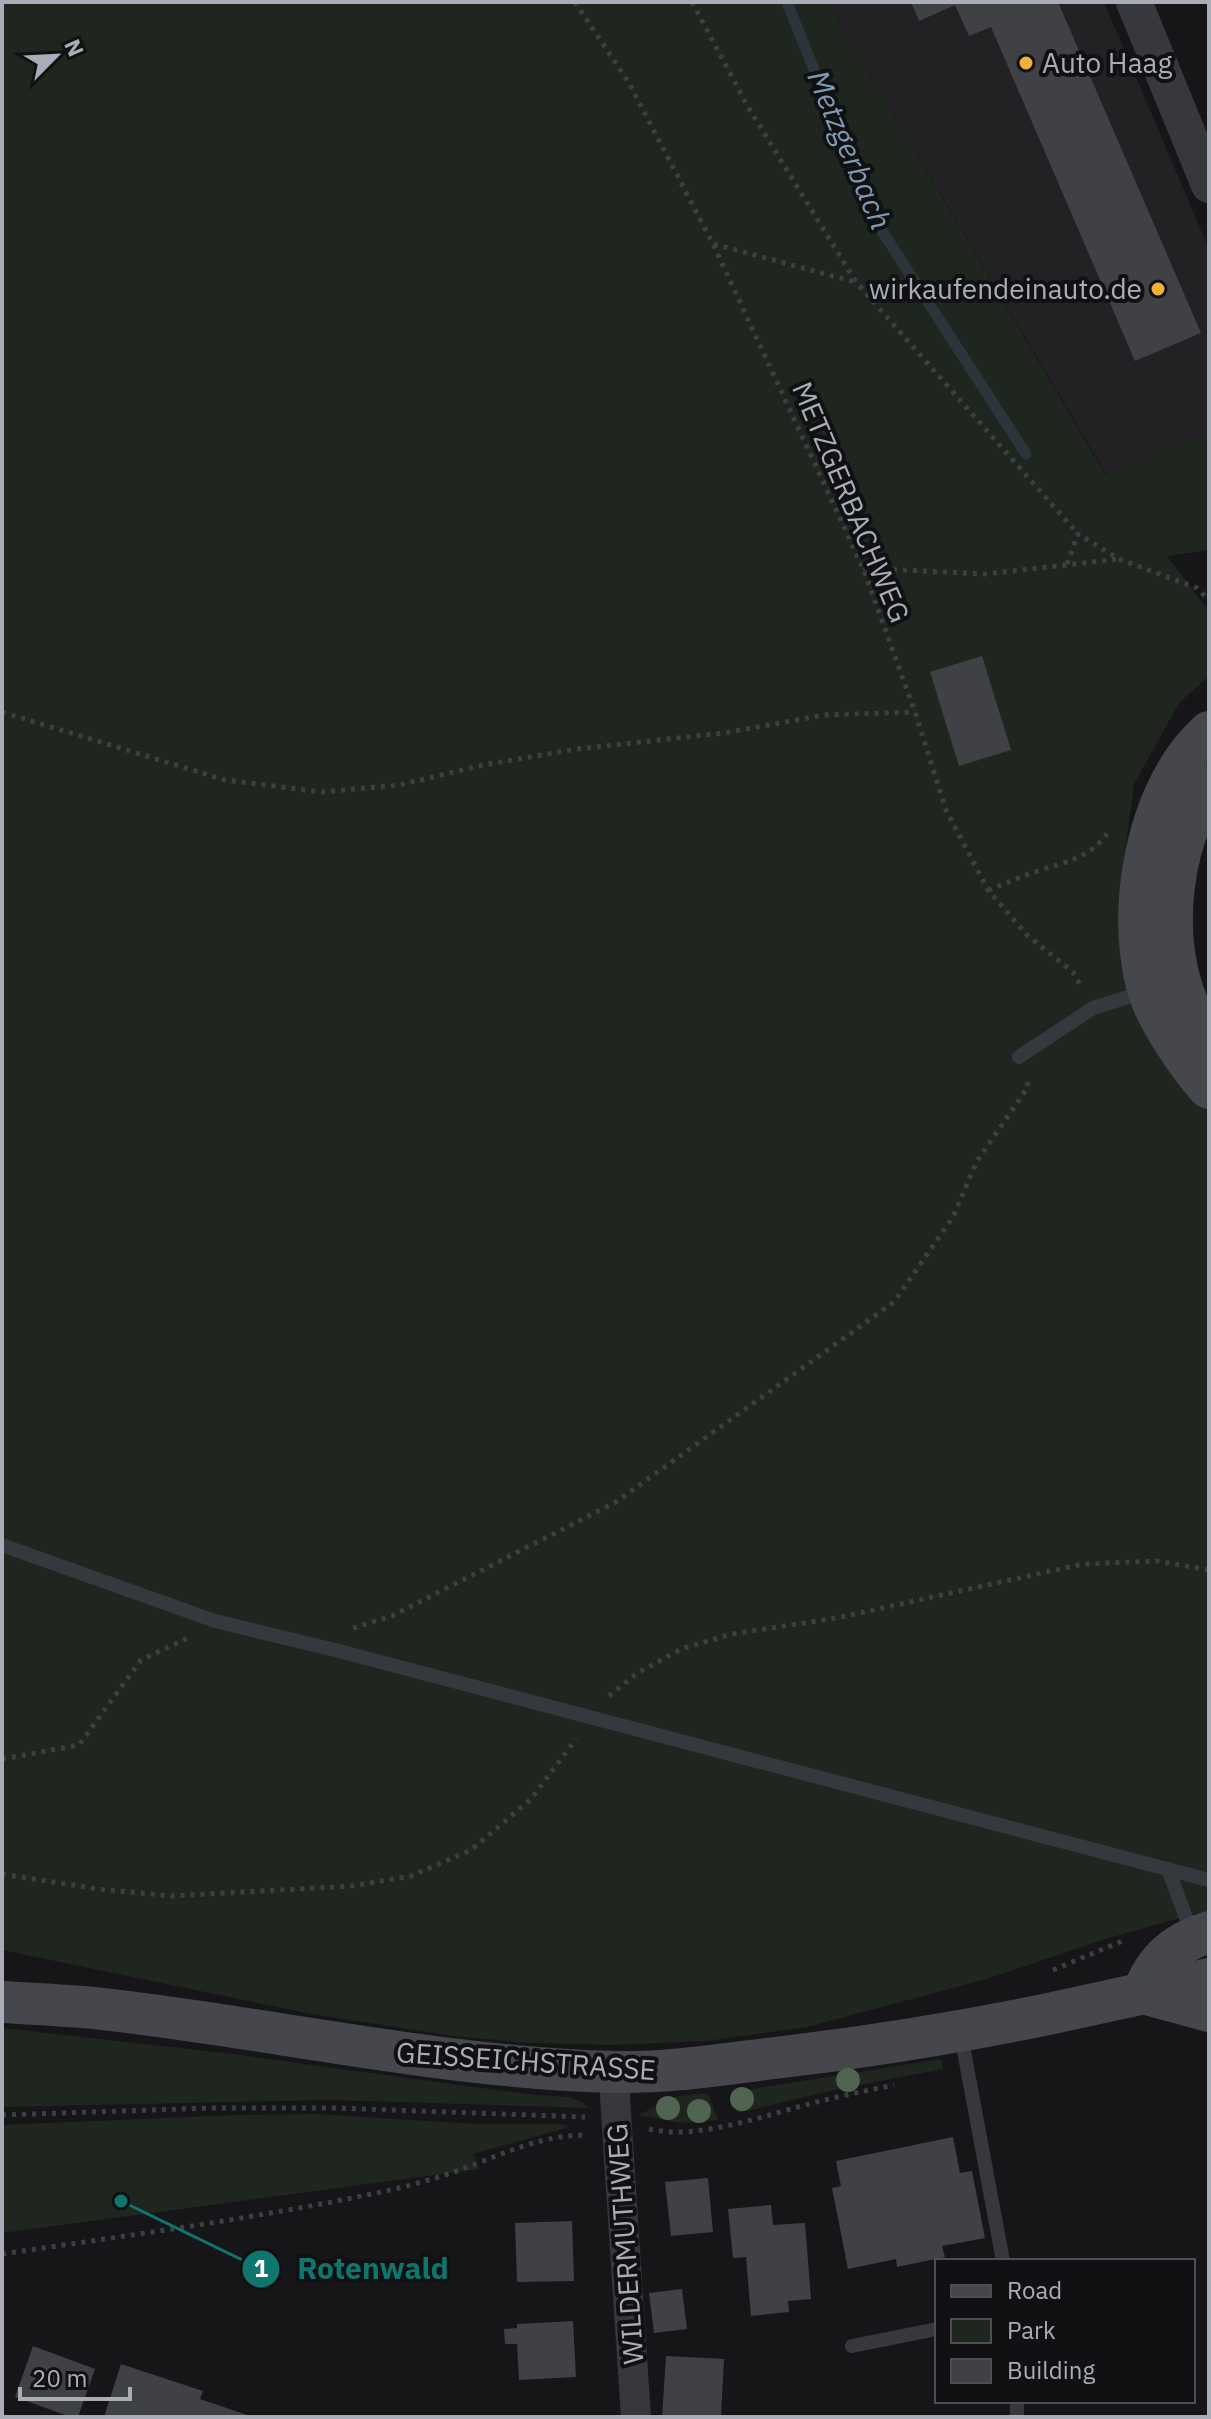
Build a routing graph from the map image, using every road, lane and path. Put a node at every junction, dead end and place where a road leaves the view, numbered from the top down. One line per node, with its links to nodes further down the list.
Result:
1 (575, 2): 5 (path, METZGERBACHWEG)
2 (692, 2): 6 (path)
3 (1134, 2): 4 (street)
4 (1209, 185)
5 (713, 244): 6 (path); 10 (path, METZGERBACHWEG)
6 (856, 282): 7 (path)
7 (1078, 534): 8 (path); 9 (path)
8 (1119, 559): 9 (path); 11 (path)
9 (1067, 564): 10 (path)
10 (863, 568): 13 (path, METZGERBACHWEG)
11 (1209, 600)
12 (2, 712): 13 (path)
13 (915, 712): 17 (path, METZGERBACHWEG)
14 (1209, 732): 18 (main road)
15 (1209, 787): 20 (main road)
16 (1110, 829): 17 (path)
17 (988, 890): 19 (path, METZGERBACHWEG)
18 (1148, 991): 19 (lane); 22 (main road)
19 (1093, 1008): 21 (lane)
20 (1209, 1041)
21 (1019, 1057): 25 (path)
22 (1209, 1088)
23 (2, 1545): 24 (lane)
24 (215, 1621): 25 (lane); 26 (path)
25 (335, 1650): 27 (lane)
26 (2, 1759)
27 (1168, 1869): 28 (lane); 29 (lane)
28 (1209, 1880)
29 (1201, 1934): 33 (main road)
30 (1131, 1938): 31 (path)
31 (1046, 1973)
32 (1209, 1979): 33 (main road, GEISSEICHSTRASSE)
33 (1143, 1993): 35 (main road, GEISSEICHSTRASSE); 36 (main road, GEISSEICHSTRASSE)
34 (2, 2002): 37 (main road, GEISSEICHSTRASSE)
35 (1209, 2011)
36 (960, 2031): 37 (main road, GEISSEICHSTRASSE); 43 (lane)
37 (617, 2072): 41 (street, WILDERMUTHWEG)
38 (895, 2085): 41 (path)
39 (2, 2115): 40 (path)
40 (591, 2118)
41 (630, 2132): 42 (path); 46 (street, WILDERMUTHWEG)
42 (2, 2254)
43 (1003, 2259)
44 (935, 2329): 45 (lane)
45 (852, 2346)
46 (636, 2417)

